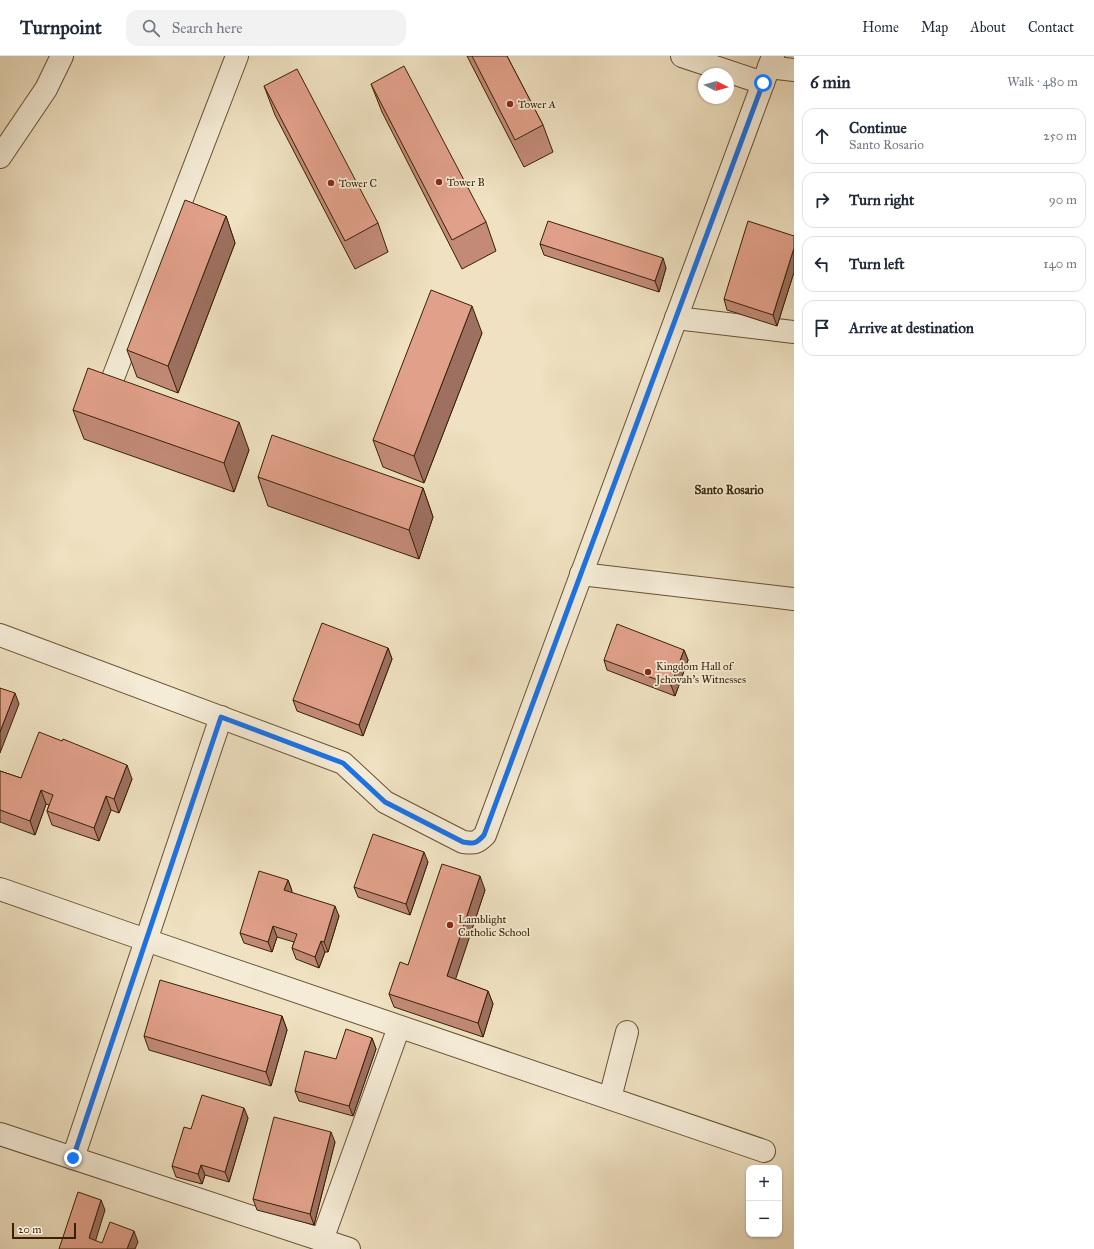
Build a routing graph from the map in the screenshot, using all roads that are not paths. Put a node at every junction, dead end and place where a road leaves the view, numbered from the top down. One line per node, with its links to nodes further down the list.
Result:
1 (62, 56): 6 (street)
2 (237, 56): 9 (street)
3 (682, 56): 4 (street)
4 (768, 69): 5 (street); 7 (street)
5 (794, 70)
6 (0, 157)
7 (676, 318): 8 (street); 10 (street)
8 (794, 332)
9 (113, 378)
10 (581, 574): 11 (street); 13 (street)
11 (794, 599)
12 (0, 635): 13 (street)
13 (221, 717): 15 (street)
14 (0, 888): 15 (street)
15 (146, 940): 16 (street); 21 (street)
16 (399, 1027): 18 (street); 22 (street)
17 (627, 1032): 18 (street)
18 (610, 1098): 20 (street)
19 (0, 1134): 21 (street)
20 (764, 1151)
21 (73, 1158): 22 (street)
22 (322, 1240): 23 (street)
23 (349, 1249)

